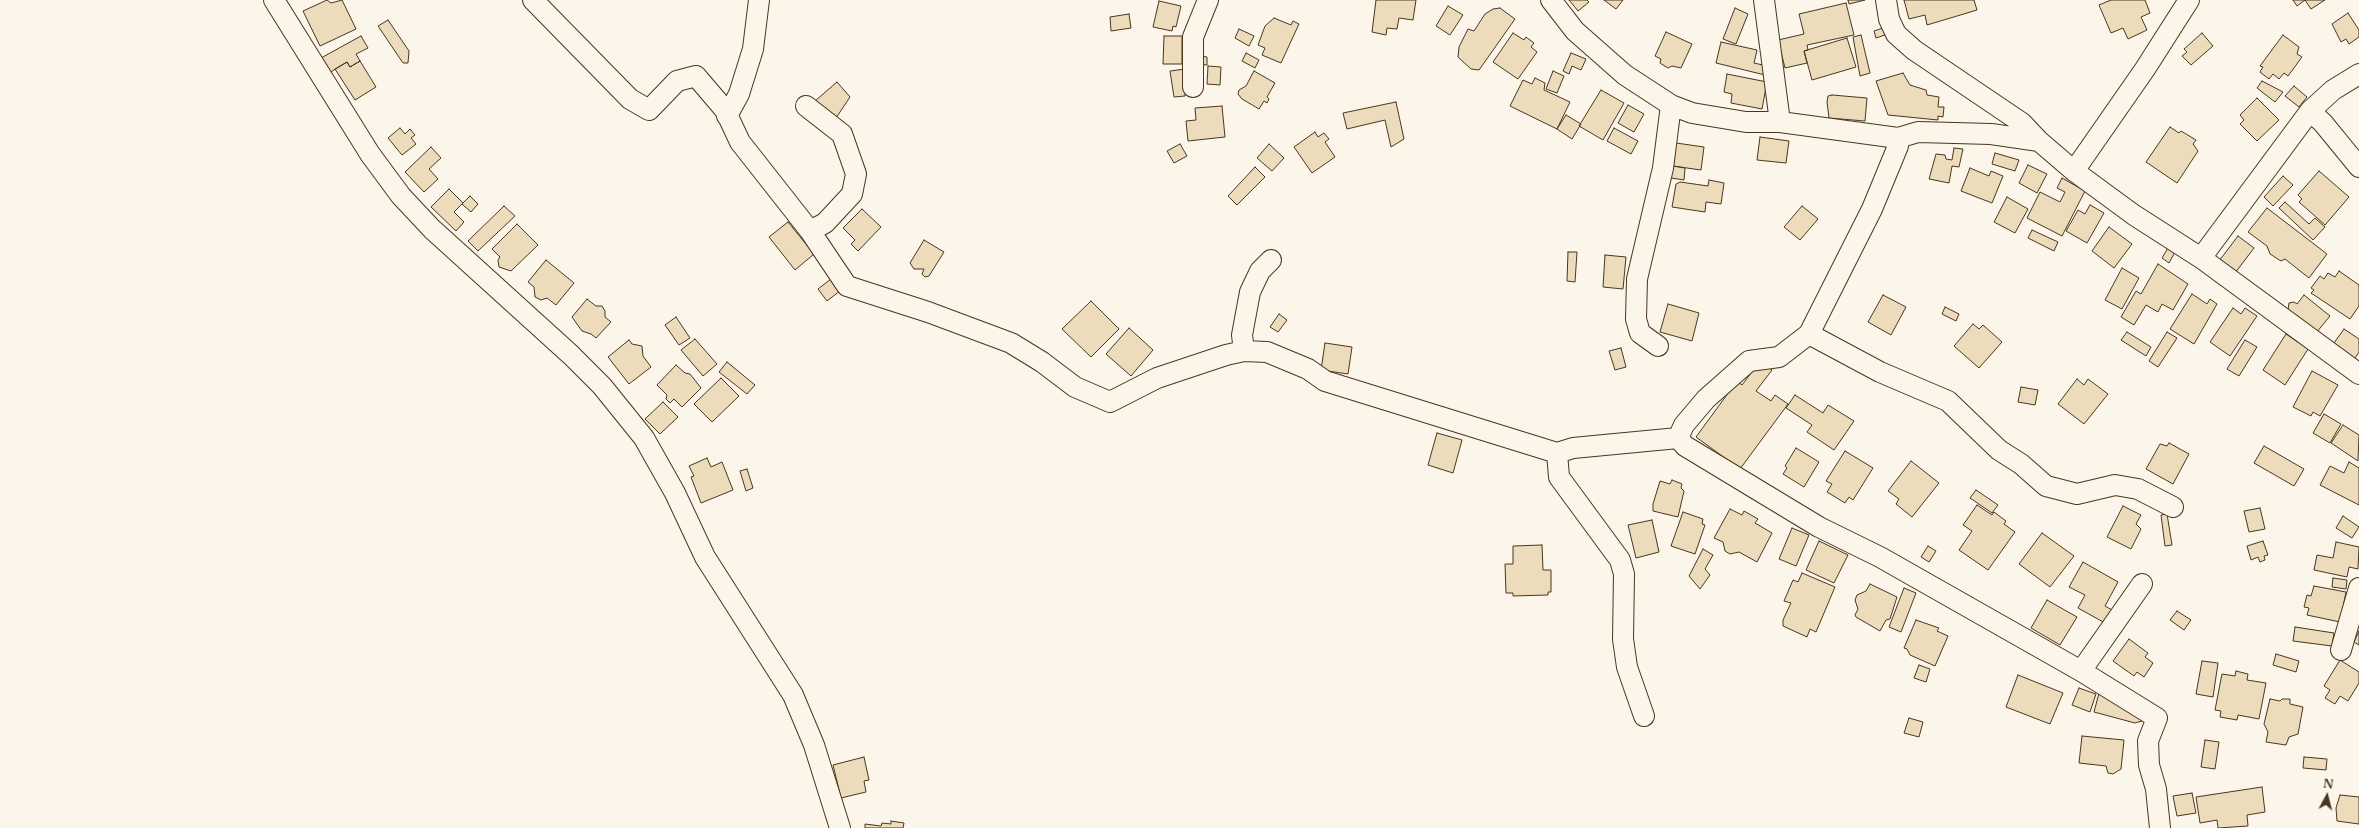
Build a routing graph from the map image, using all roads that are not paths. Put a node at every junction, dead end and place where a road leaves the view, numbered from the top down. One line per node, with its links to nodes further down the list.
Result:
1 (274, 0): 35 (street)
2 (533, 0): 14 (street)
3 (759, 0): 14 (street)
4 (1208, 0): 10 (street)
5 (1550, 0): 11 (street)
6 (1764, 0): 15 (street)
7 (1886, 0): 17 (street)
8 (2189, 0): 19 (street)
9 (2359, 74): 13 (street)
10 (1193, 87)
11 (1671, 105): 15 (street); 24 (street)
12 (806, 106): 20 (street)
13 (2310, 111): 18 (street); 21 (street)
14 (728, 116): 20 (street)
15 (1780, 122): 16 (street)
16 (1898, 138): 17 (street); 23 (street)
17 (2039, 141): 19 (street)
18 (2359, 167)
19 (2074, 171): 21 (street)
20 (810, 230): 25 (street)
21 (2201, 258): 26 (street)
22 (1271, 260): 25 (street)
23 (1809, 334): 27 (street); 29 (street)
24 (1658, 346)
25 (1244, 351): 28 (street)
26 (2359, 374)
27 (1678, 438): 28 (street); 33 (street)
28 (1557, 453): 34 (street)
29 (2173, 507)
30 (2142, 584): 33 (street)
31 (2359, 588): 32 (street)
32 (2341, 650)
33 (2081, 671): 36 (street)
34 (1644, 716)
35 (840, 828)
36 (2160, 828)

